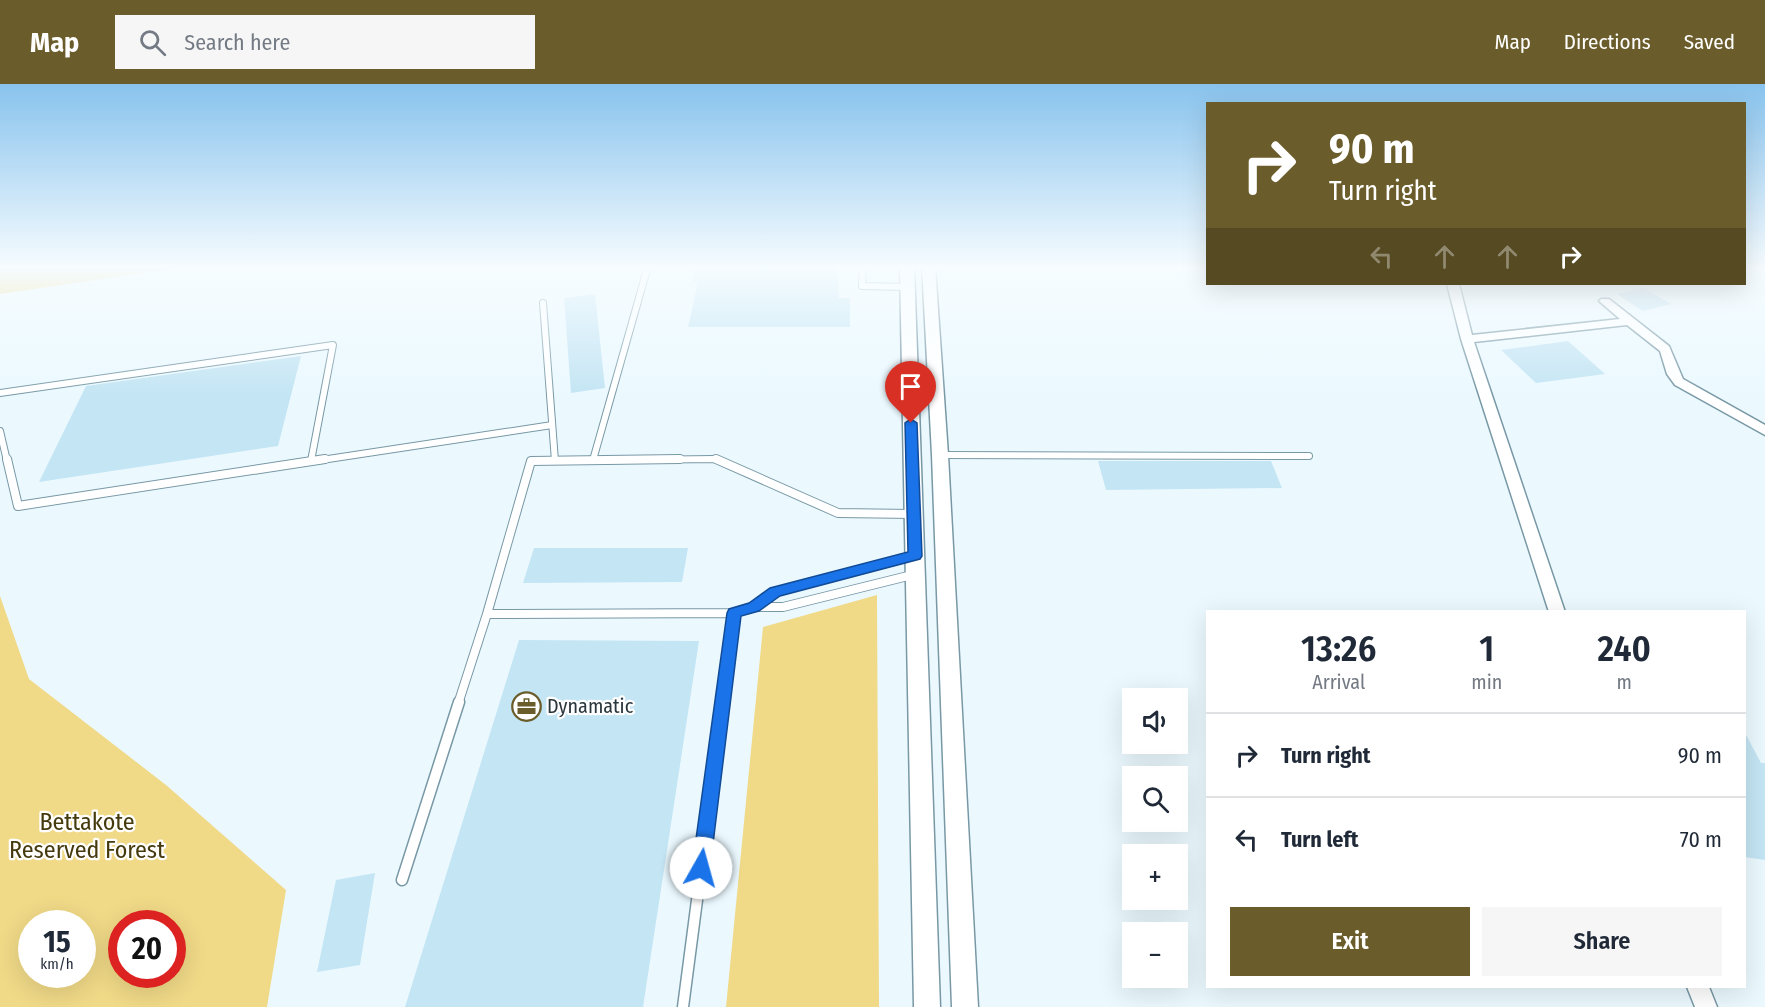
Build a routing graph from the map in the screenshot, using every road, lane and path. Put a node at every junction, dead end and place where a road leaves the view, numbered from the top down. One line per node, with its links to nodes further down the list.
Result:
1 (543, 309): 10 (lane)
2 (636, 309): 15 (lane)
3 (908, 309): 18 (street)
4 (931, 309): 13 (street)
5 (1459, 309): 8 (street)
6 (1615, 309): 7 (street)
7 (1630, 321): 8 (street); 12 (street)
8 (1467, 339): 21 (street)
9 (0, 393): 16 (lane)
10 (552, 425): 16 (lane); 17 (lane)
11 (0, 430): 16 (lane)
12 (1765, 431)
13 (940, 455): 14 (lane); 28 (street)
14 (1310, 456)
15 (593, 460): 17 (lane); 18 (lane)
16 (311, 461)
17 (555, 461): 23 (lane)
18 (914, 514): 19 (street)
19 (915, 565): 20 (lane); 20 (lane); 27 (street)
20 (754, 607): 22 (lane)
21 (1556, 610)
22 (735, 613): 23 (lane); 26 (lane)
23 (487, 614): 24 (lane)
24 (402, 880)
25 (1698, 988): 29 (street)
26 (683, 1007)
27 (927, 1007)
28 (965, 1007)
29 (1706, 1007)

